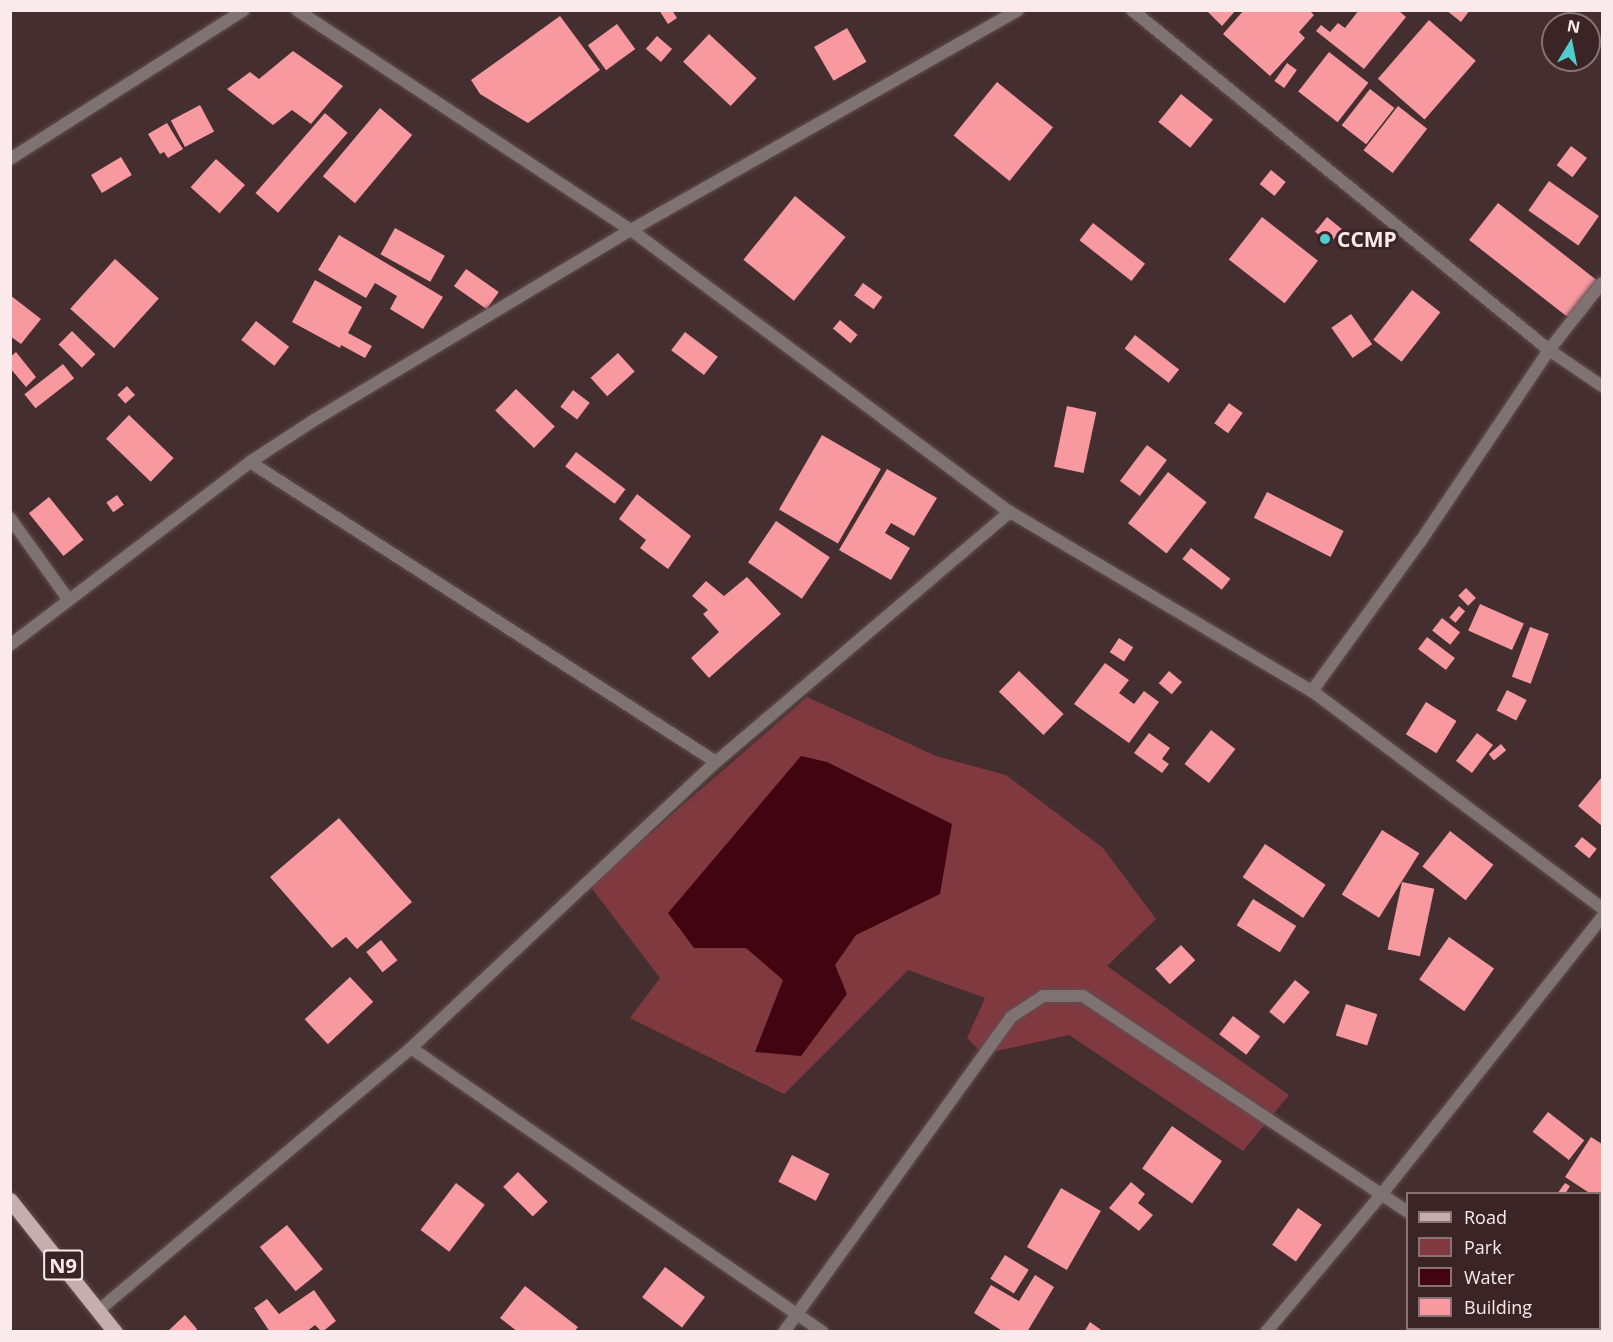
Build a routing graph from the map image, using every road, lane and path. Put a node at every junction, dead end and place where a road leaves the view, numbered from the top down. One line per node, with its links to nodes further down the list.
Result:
1 (244, 10): 5 (street)
2 (297, 10): 6 (street)
3 (1018, 10): 6 (street)
4 (1132, 10): 8 (street)
5 (10, 159)
6 (631, 230): 10 (street); 11 (street)
7 (1602, 284): 8 (street)
8 (1550, 350): 9 (street); 15 (street)
9 (1602, 386)
10 (250, 462): 13 (street); 16 (street)
11 (1010, 512): 15 (street); 16 (street)
12 (10, 518): 13 (street)
13 (68, 599): 14 (street)
14 (10, 645)
15 (1312, 691): 17 (street)
16 (716, 762): 19 (street)
17 (1602, 908)
18 (1602, 917): 20 (street)
19 (411, 1048): 23 (street); 24 (street)
20 (1381, 1195): 22 (street); 24 (street); 28 (street)
21 (10, 1200): 23 (main road, N9)
22 (1406, 1211)
23 (99, 1310): 25 (main road, N9)
24 (797, 1316): 26 (street); 27 (street)
25 (115, 1332)
26 (784, 1332)
27 (822, 1332)
28 (1266, 1332)

